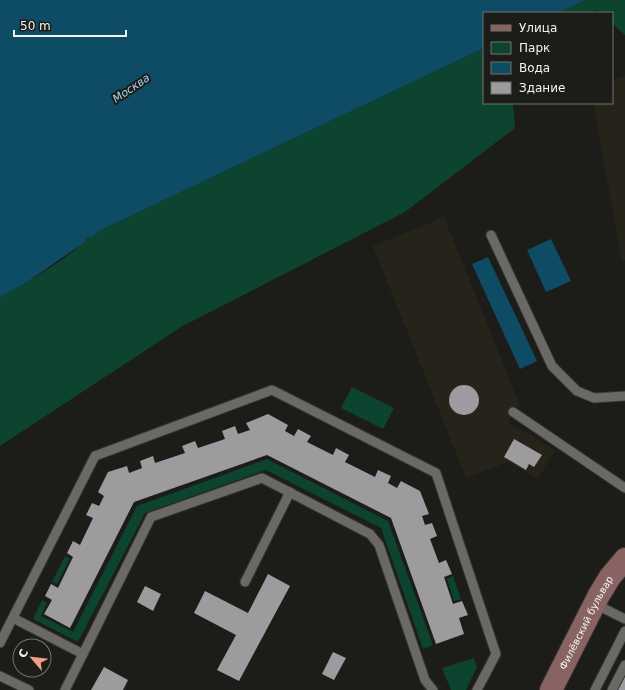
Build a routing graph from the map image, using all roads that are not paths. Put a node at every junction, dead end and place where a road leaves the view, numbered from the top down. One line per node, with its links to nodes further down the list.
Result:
1 (491, 235): 2 (lane)
2 (625, 396)
3 (513, 412): 4 (lane)
4 (625, 488)
5 (290, 492): 7 (lane); 13 (lane); 18 (lane)
6 (625, 559): 8 (street, Филёвский бульвар)
7 (245, 582)
8 (595, 604): 10 (lane); 20 (street, Филёвский бульвар)
9 (13, 618): 12 (lane); 13 (lane); 19 (lane)
10 (625, 619)
11 (625, 631): 21 (lane)
12 (0, 643)
13 (83, 654): 17 (lane)
14 (625, 665): 22 (lane)
15 (0, 676): 16 (lane)
16 (29, 690)
17 (65, 690)
18 (433, 690)
19 (477, 690)
20 (551, 690)
21 (595, 690)
22 (612, 690)

